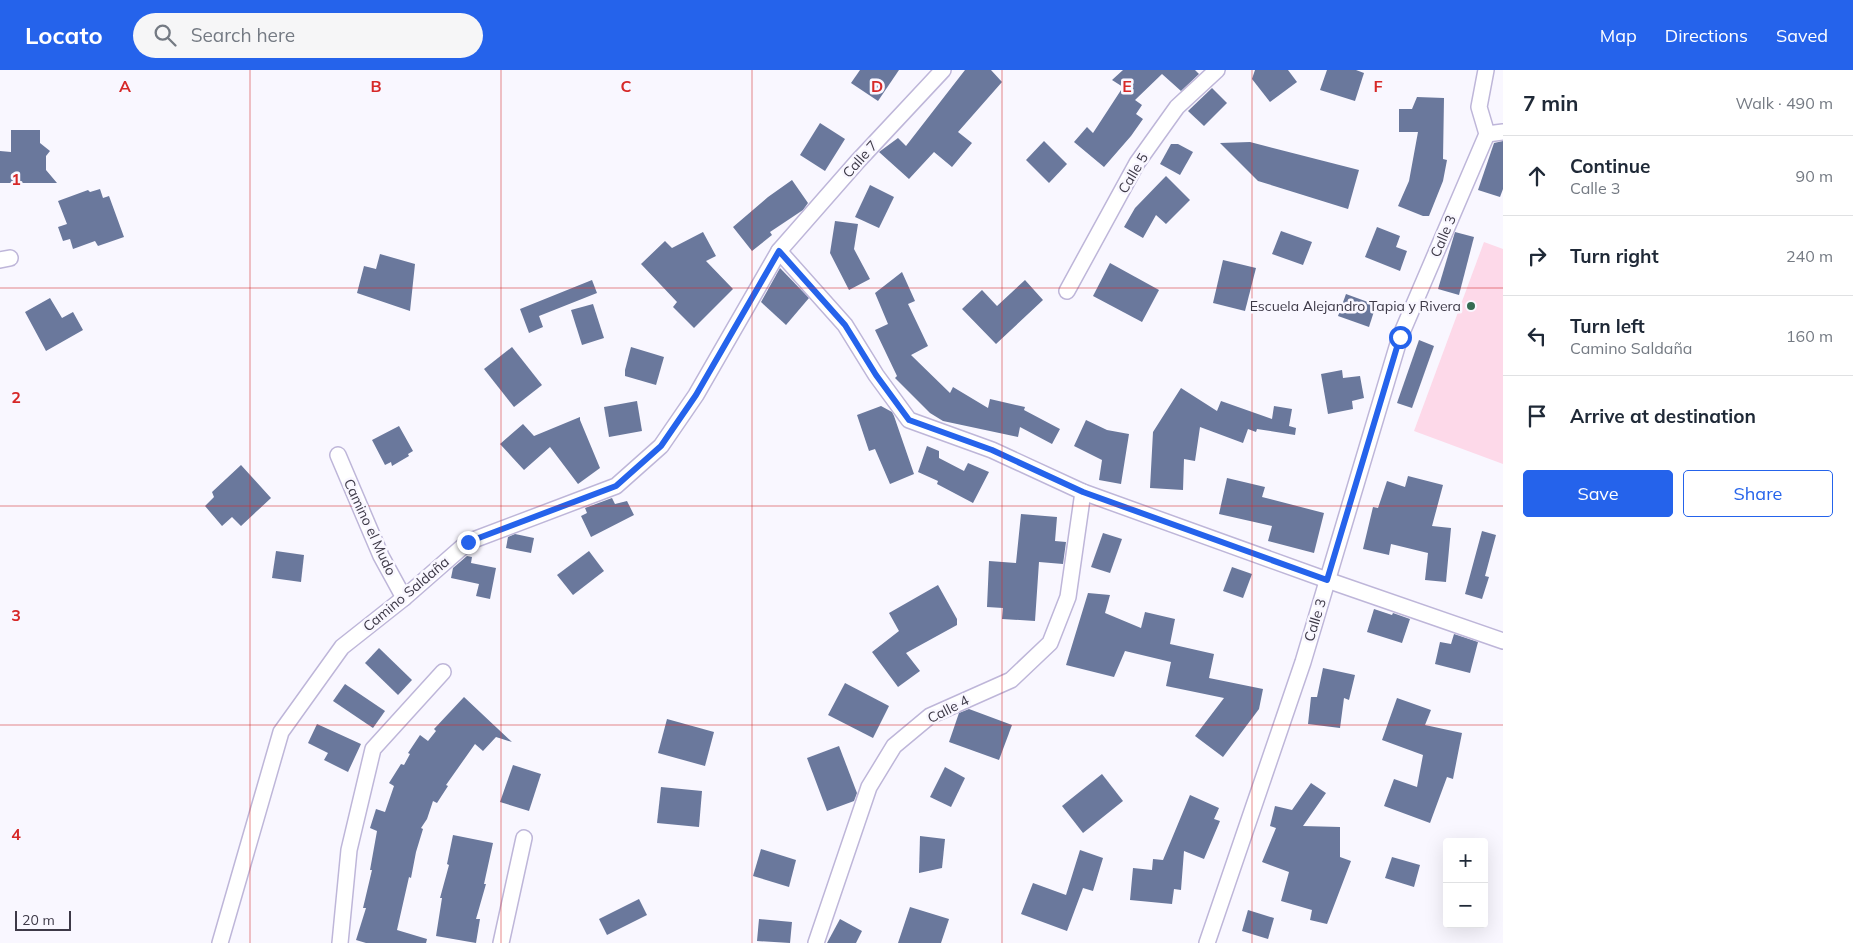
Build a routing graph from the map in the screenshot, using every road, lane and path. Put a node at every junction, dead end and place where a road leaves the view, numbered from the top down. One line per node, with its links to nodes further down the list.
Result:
1 (943, 70): 6 (street, Calle 7)
2 (1218, 70): 7 (street, Calle 5)
3 (1486, 70): 5 (street)
4 (1503, 132): 5 (street)
5 (1487, 134): 10 (street, Calle 3)
6 (779, 251): 9 (street); 11 (street, Camino Saldaña)
7 (1067, 291)
8 (338, 455): 11 (street, Camino el Mudo)
9 (1083, 492): 10 (street); 18 (street, Calle 4)
10 (1327, 580): 12 (street); 19 (street, Calle 3)
11 (404, 598): 15 (street, Camino Saldaña)
12 (1503, 641)
13 (443, 672): 16 (street)
14 (524, 838): 17 (street)
15 (220, 943)
16 (340, 943)
17 (500, 943)
18 (816, 943)
19 (1207, 943)

